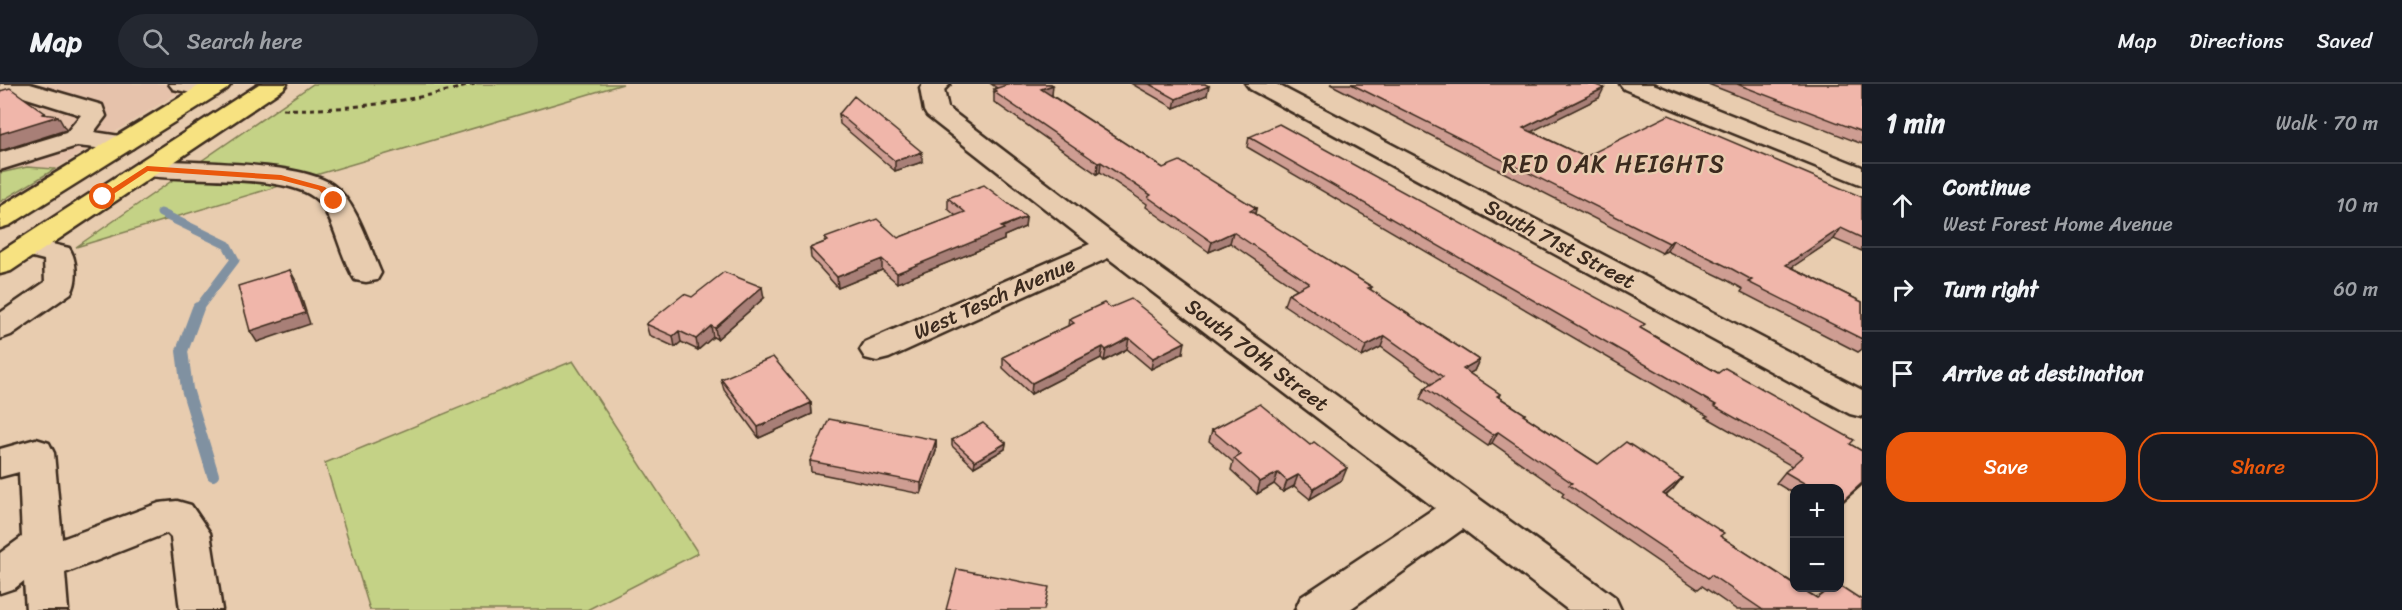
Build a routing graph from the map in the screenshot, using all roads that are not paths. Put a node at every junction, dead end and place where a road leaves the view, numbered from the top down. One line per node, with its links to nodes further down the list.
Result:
1 (181, 84): 6 (street)
2 (1258, 84): 20 (street, South 71st Street)
3 (1632, 84): 12 (street)
4 (6, 86): 8 (street)
5 (935, 86): 14 (street, South 70th Street)
6 (215, 87): 9 (main road)
7 (278, 97): 11 (main road)
8 (75, 138): 9 (street); 10 (street)
9 (124, 143): 13 (main road)
10 (0, 162)
11 (147, 168): 15 (main road); 17 (street)
12 (1862, 177)
13 (0, 219)
14 (1111, 246): 19 (street, West Tesch Avenue); 22 (street, South 70th Street)
15 (27, 247): 16 (main road); 18 (street)
16 (0, 265)
17 (366, 273)
18 (4, 325)
19 (877, 350)
20 (1862, 405)
21 (0, 463): 23 (street)
22 (1463, 509): 27 (street); 28 (street, South 70th Street)
23 (43, 554): 24 (street); 25 (street); 26 (street)
24 (0, 576)
25 (46, 610)
26 (201, 610)
27 (1316, 610)
28 (1599, 610)

